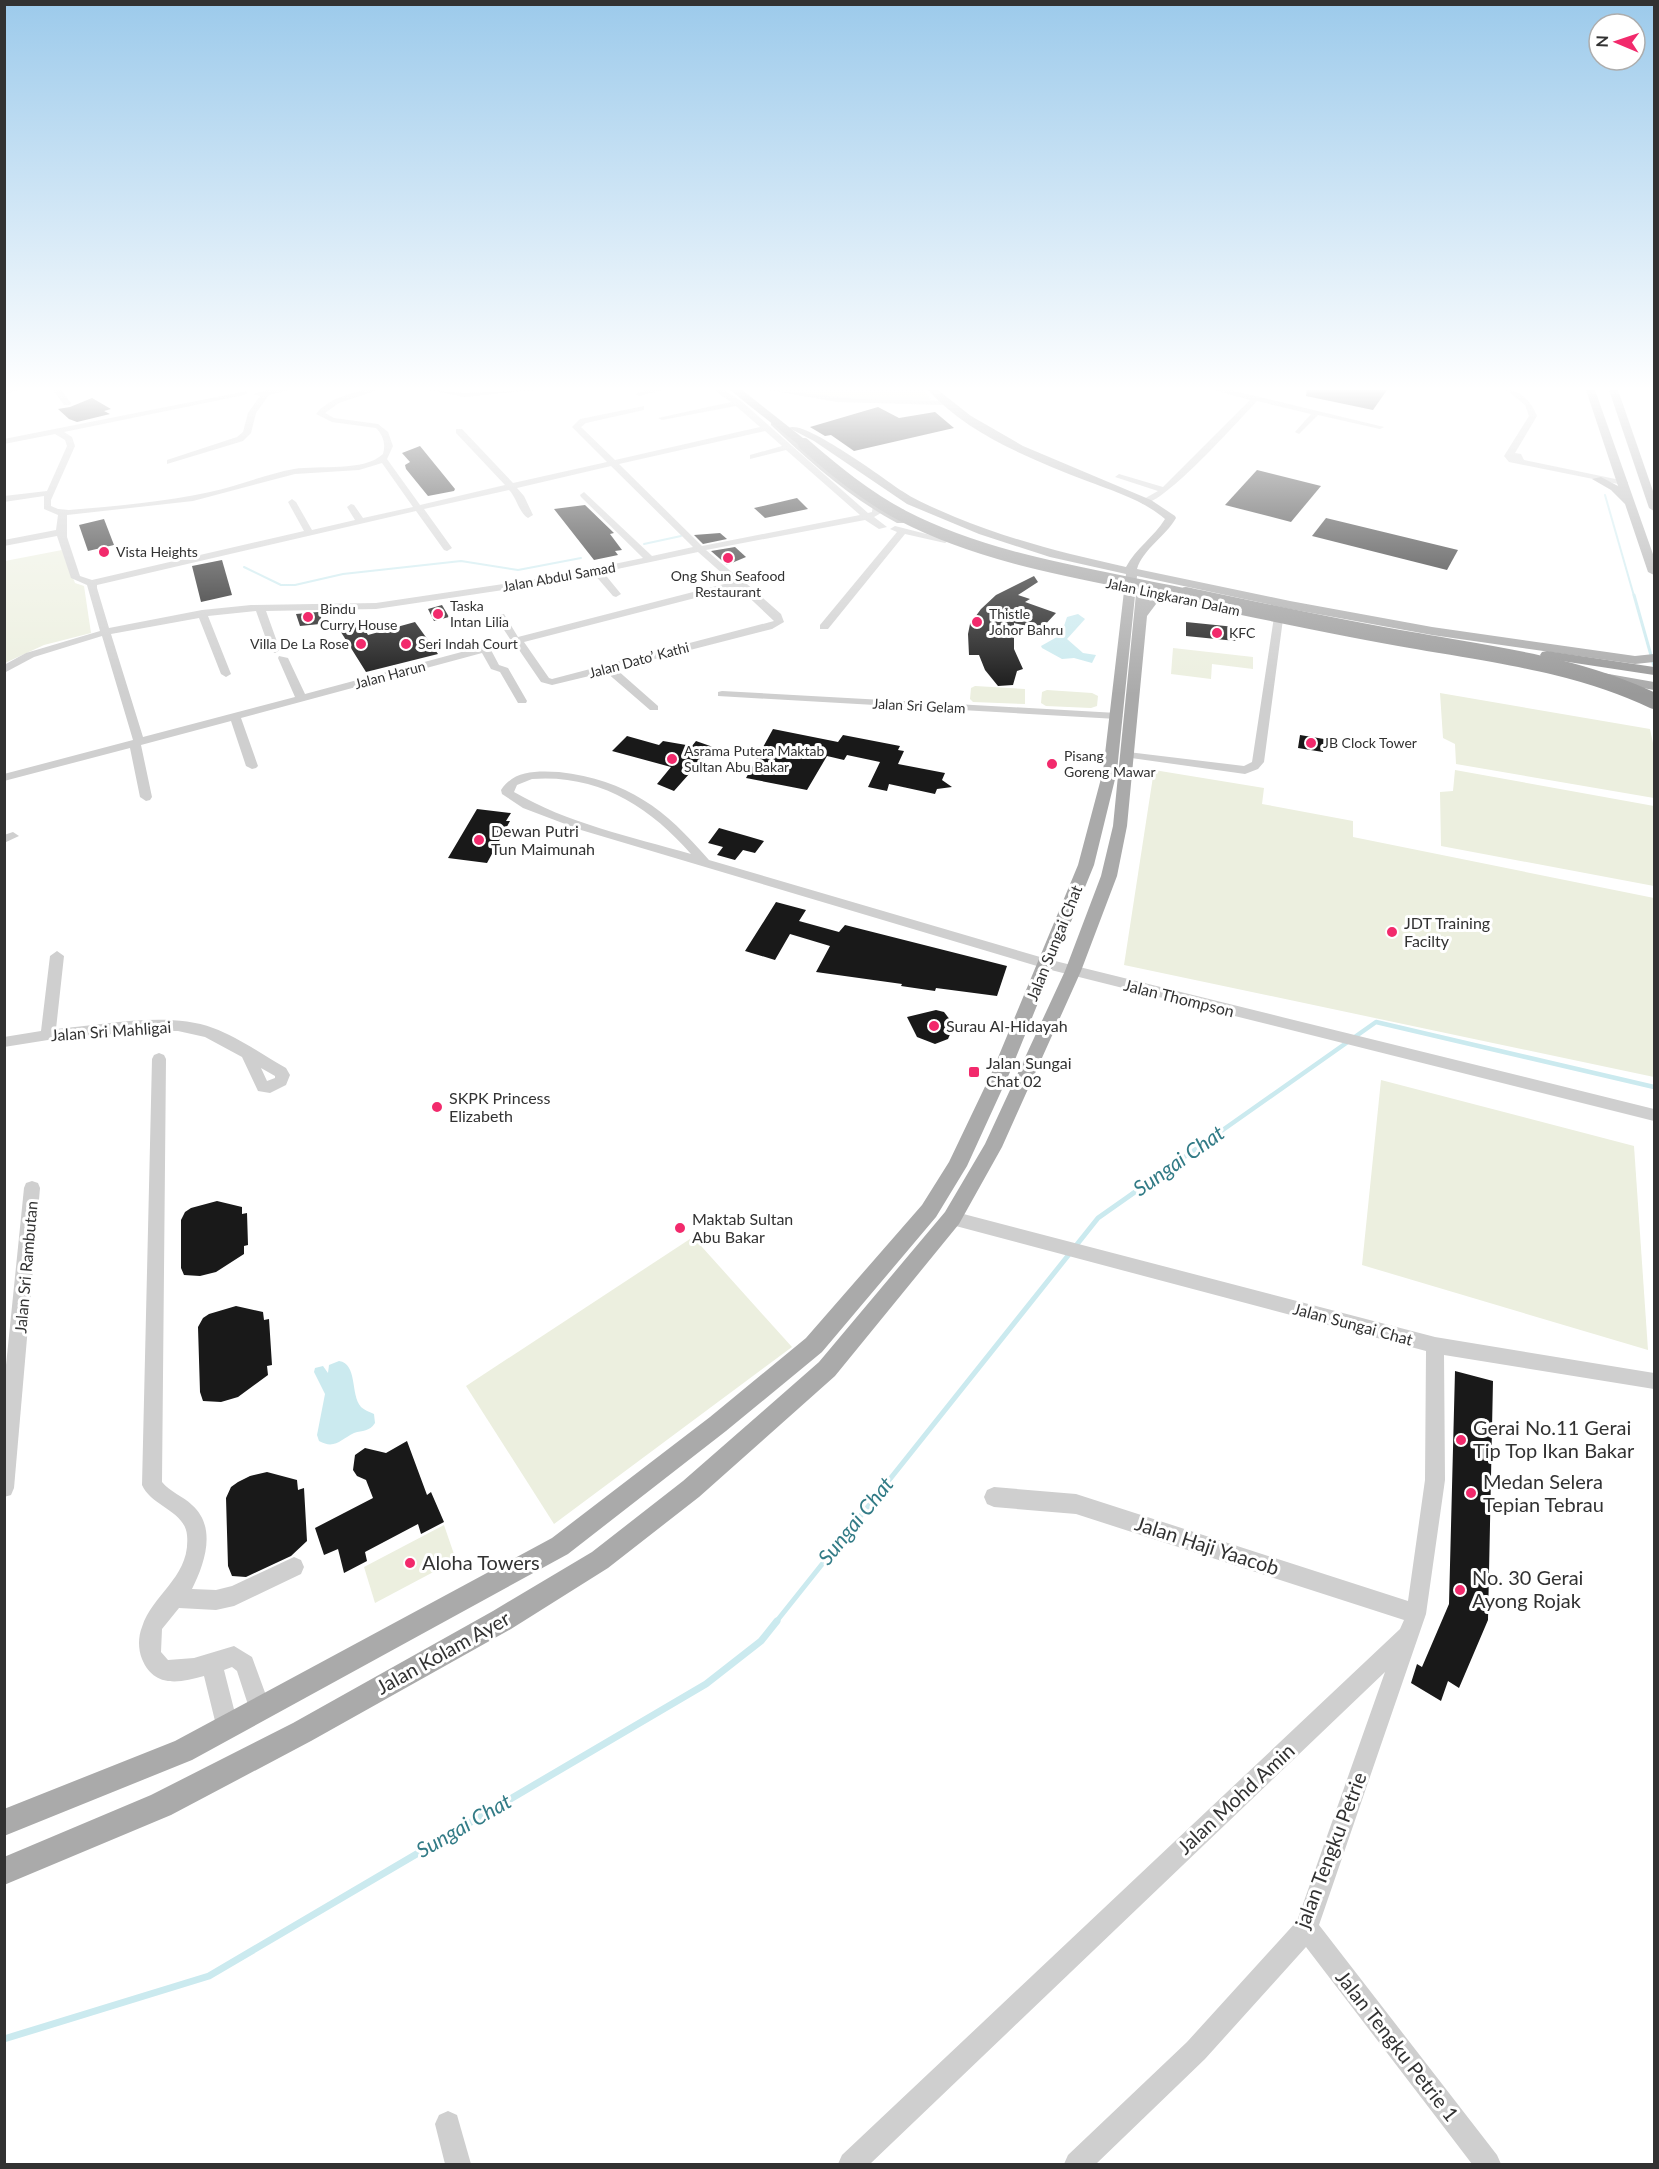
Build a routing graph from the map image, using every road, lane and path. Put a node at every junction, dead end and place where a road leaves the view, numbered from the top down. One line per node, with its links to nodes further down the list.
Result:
1 (217, 491): 25 (street)
2 (406, 491): 22 (street)
3 (489, 491): 22 (street)
4 (515, 491): 26 (street)
5 (640, 491): 37 (street)
6 (838, 491): 27 (street)
7 (853, 491): 23 (main road, Jalan Lingkaran Dalam)
8 (865, 491): 62 (highway, Jalan Lingkaran Dalam, bridge)
9 (891, 491): 40 (main road, Jalan Lingkaran Dalam)
10 (1119, 491): 19 (main road)
11 (1159, 491): 19 (street)
12 (1618, 491): 20 (main road)
13 (1627, 491): 20 (main road)
14 (1648, 491): 24 (main road)
15 (50, 493): 17 (street); 25 (street)
16 (584, 495): 38 (street)
17 (4, 499)
18 (292, 501): 33 (street)
19 (1145, 502): 39 (main road)
20 (1632, 506): 42 (main road)
21 (351, 507): 28 (street)
22 (418, 507): 28 (street); 36 (street)
23 (876, 507): 27 (street); 34 (main road, Jalan Lingkaran Dalam)
24 (1654, 508)
25 (63, 513): 31 (street)
26 (528, 515)
27 (867, 517): 29 (street, Jalan Abdul Samad); 30 (street)
28 (360, 521): 33 (street)
29 (832, 524): 30 (street, Jalan Abdul Samad); 37 (street, Jalan Abdul Samad)
30 (882, 527): 32 (street, Jalan Abdul Samad)
31 (61, 531): 35 (street); 46 (street)
32 (903, 531): 34 (street, Jalan Abdul Samad); 56 (street)
33 (309, 532): 46 (street)
34 (945, 540): 48 (main road, Jalan Lingkaran Dalam)
35 (4, 542)
36 (447, 548)
37 (700, 549): 38 (street, Jalan Abdul Samad); 47 (street)
38 (646, 557): 41 (street, Jalan Abdul Samad)
39 (1137, 558): 40 (main road); 44 (main road); 45 (main road)
40 (1094, 563): 44 (main road, Jalan Lingkaran Dalam)
41 (596, 570): 49 (street); 51 (street, Jalan Abdul Samad)
42 (1654, 572)
43 (780, 573): 47 (street, Jalan Harun)
44 (1137, 573): 45 (main road, Jalan Lingkaran Dalam); 48 (main road)
45 (1169, 579): 58 (main road, Jalan Lingkaran Dalam)
46 (92, 583): 57 (street)
47 (741, 584): 59 (street, Jalan Harun); 63 (street, Jalan Dato’ Kathi)
48 (1137, 590): 50 (main road, Jalan Lingkaran Dalam); 53 (main road, Jalan Sungai Chat); 73 (main road, Jalan Sungai Chat)
49 (616, 594)
50 (1170, 597): 53 (main road); 55 (main road, Jalan Lingkaran Dalam)
51 (260, 608): 52 (street, Jalan Abdul Samad); 68 (street)
52 (202, 613): 57 (street, Jalan Abdul Samad); 66 (street)
53 (1141, 615): 75 (main road, Jalan Sungai Chat)
54 (500, 616): 59 (street)
55 (1278, 620): 60 (main road, Jalan Lingkaran Dalam); 75 (street)
56 (824, 627)
57 (106, 632): 64 (street, Jalan Abdul Samad); 74 (street)
58 (1439, 633): 60 (main road); 65 (main road, Jalan Lingkaran Dalam)
59 (517, 640): 61 (street, Jalan Harun); 63 (street, Jalan Dato’ Kathi)
60 (1423, 648): 65 (main road, Jalan Lingkaran Dalam)
61 (485, 649): 68 (street, Jalan Harun); 69 (street)
62 (1547, 658): 65 (highway, bridge); 70 (highway, bridge)
63 (608, 668): 71 (street)
64 (4, 670)
65 (1653, 673)
66 (226, 674)
67 (722, 694): 73 (street, Jalan Sri Gelam)
68 (301, 698): 72 (street, Jalan Harun)
69 (522, 701)
70 (1654, 701)
71 (654, 708)
72 (235, 716): 74 (street, Jalan Harun); 76 (street)
73 (1117, 716): 81 (main road, Jalan Sungai Chat)
74 (137, 743): 77 (street, Jalan Harun); 78 (street)
75 (1128, 755): 82 (main road, Jalan Sungai Chat)
76 (252, 766)
77 (4, 778)
78 (146, 797)
79 (707, 865): 79 (street, Jalan Thompson); 81 (street, Jalan Thompson)
80 (57, 956): 83 (street)
81 (1047, 964): 82 (street, Jalan Thompson); 99 (main road, Jalan Sungai Chat)
82 (1073, 971): 87 (street, Jalan Thompson); 89 (main road, Jalan Sungai Chat)
83 (48, 1035): 84 (street, Jalan Sri Mahligai); 85 (street, Jalan Sri Mahligai)
84 (4, 1042)
85 (248, 1054)
86 (159, 1059): 96 (street)
87 (1654, 1115)
88 (32, 1188): 93 (street, Jalan Sri Rambutan)
89 (952, 1218): 90 (street, Jalan Sungai Chat); 91 (main road, Jalan Sungai Chat)
90 (1435, 1345): 92 (street, Jalan Sungai Chat); 97 (street)
91 (835, 1360): 102 (main road, Jalan Kolam Ayer)
92 (1654, 1381)
93 (4, 1488)
94 (994, 1497): 97 (street, Jalan Haji Yaacob)
95 (294, 1567): 96 (street)
96 (174, 1598): 98 (street)
97 (1413, 1624): 103 (street, jalan Tengku Petrie); 106 (street, Jalan Mohd Amin)
98 (211, 1664): 99 (street); 100 (street)
99 (260, 1708): 100 (main road)
100 (227, 1725): 101 (main road)
101 (4, 1823)
102 (4, 1871)
103 (1306, 1928): 107 (street, jalan Tengku Petrie); 108 (street, Jalan Tengku Petrie 1)
104 (448, 2124): 105 (street)
105 (458, 2164)
106 (851, 2164)
107 (1077, 2164)
108 (1488, 2164)

